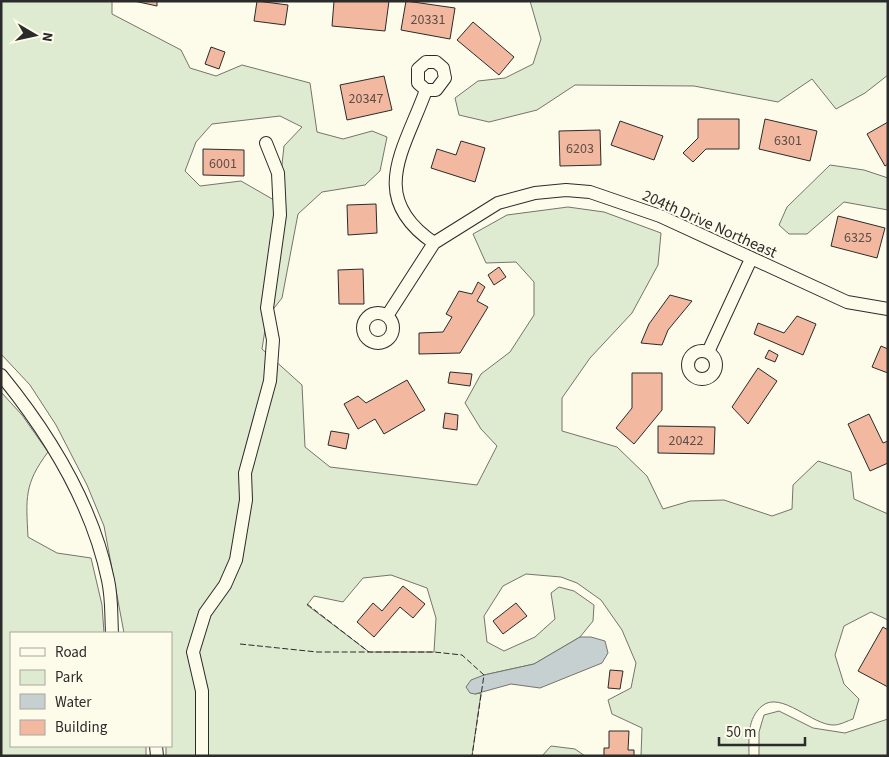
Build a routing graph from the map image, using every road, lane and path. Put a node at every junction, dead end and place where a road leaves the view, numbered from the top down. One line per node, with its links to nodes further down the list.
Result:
1 (426, 90): 3 (street)
2 (266, 143): 10 (street)
3 (434, 243): 4 (street, 204th Drive Northeast); 6 (street, 204th Drive Northeast)
4 (751, 259): 5 (street, 204th Drive Northeast); 7 (street)
5 (888, 309)
6 (387, 316)
7 (708, 352)
8 (1, 375): 9 (street)
9 (112, 632)
10 (202, 756)

